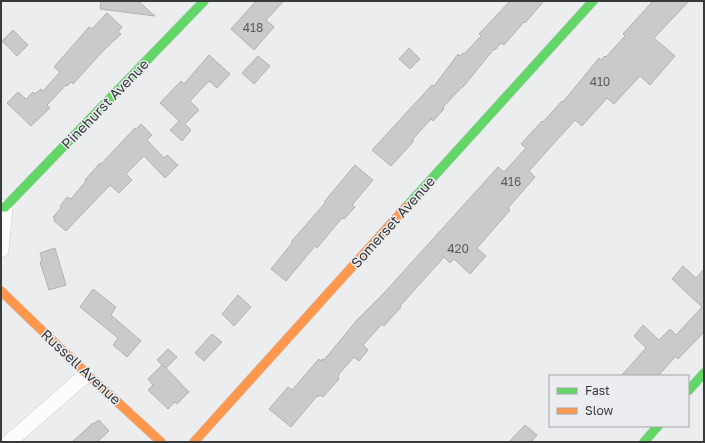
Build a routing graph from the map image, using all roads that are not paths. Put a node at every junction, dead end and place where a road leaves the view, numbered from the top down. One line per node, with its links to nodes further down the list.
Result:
1 (204, 1): 3 (street, Pinehurst Avenue)
2 (593, 1): 12 (street, Somerset Avenue)
3 (3, 207): 4 (street, Pinehurst Avenue)
4 (1, 250)
5 (1, 291): 7 (street, Russell Avenue)
6 (704, 373): 8 (street)
7 (87, 374): 10 (street); 11 (street, Russell Avenue)
8 (689, 390)
9 (657, 427): 13 (street)
10 (9, 442)
11 (161, 442)
12 (194, 442)
13 (644, 442)

